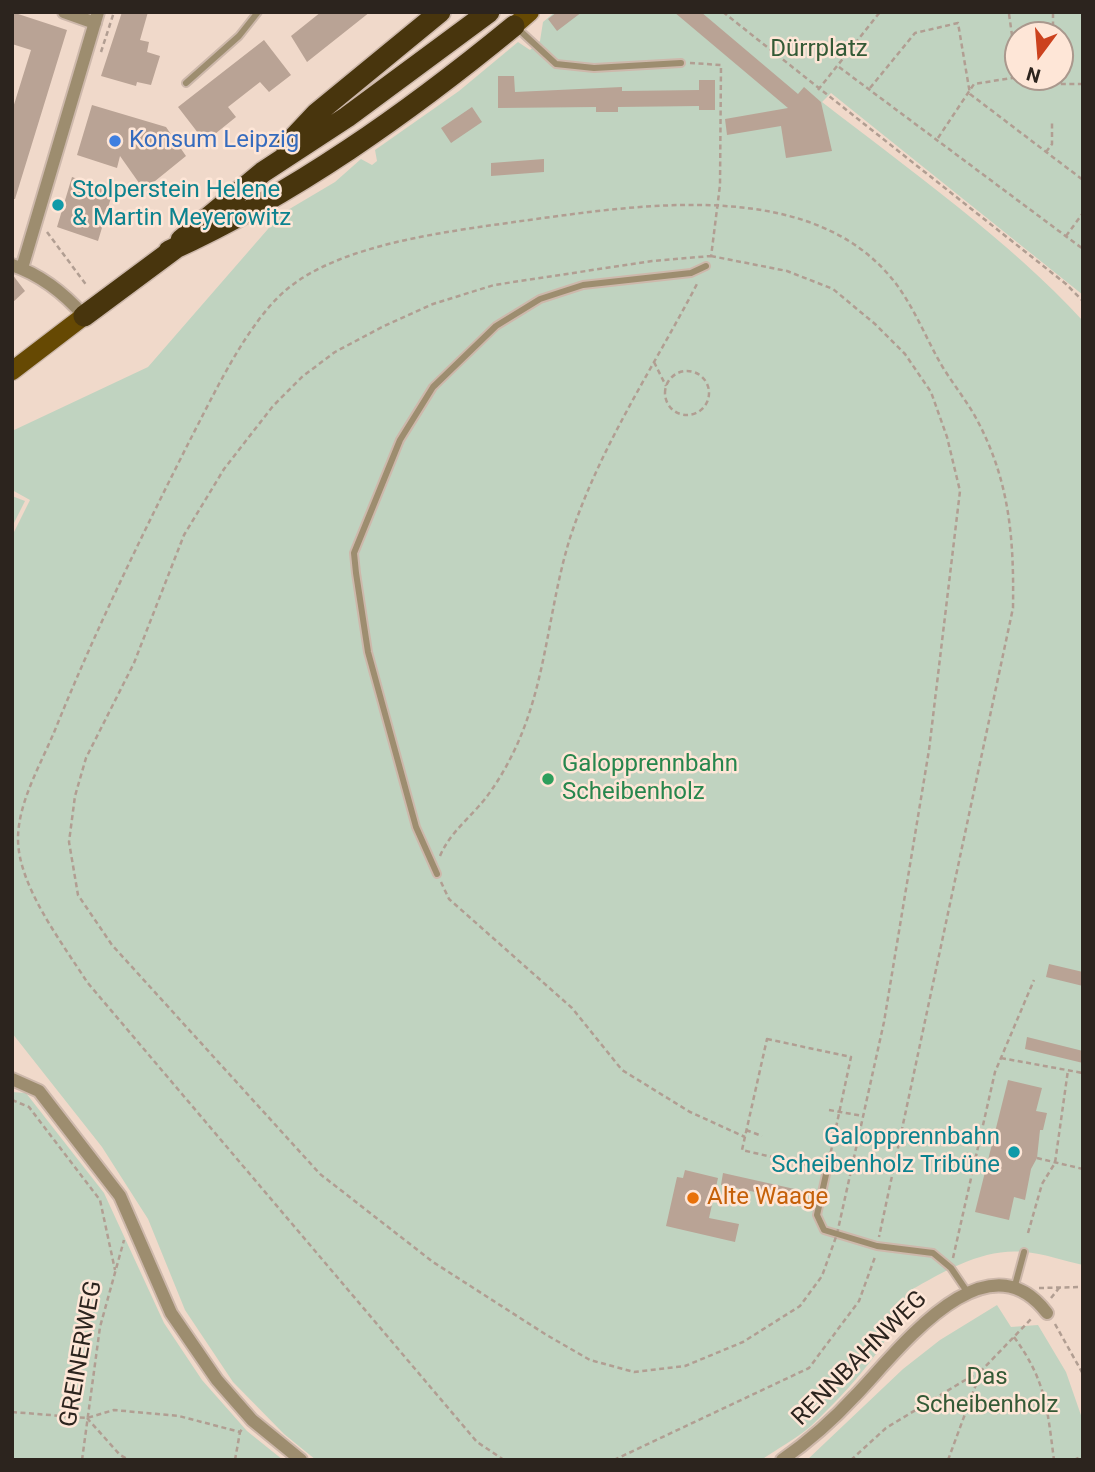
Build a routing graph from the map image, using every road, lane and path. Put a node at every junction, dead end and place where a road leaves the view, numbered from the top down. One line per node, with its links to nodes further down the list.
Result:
1 (64, 12): 8 (street)
2 (258, 12): 14 (lane)
3 (440, 12): 24 (highway)
4 (489, 12): 20 (highway)
5 (723, 12): 18 (path)
6 (880, 12): 12 (path)
7 (1009, 14): 10 (path)
8 (96, 18): 33 (street)
9 (522, 19): 11 (lane); 31 (highway)
10 (1010, 21)
11 (681, 63): 26 (path)
12 (839, 67): 17 (path); 18 (path)
13 (1004, 80): 15 (path)
14 (186, 83)
15 (974, 84): 16 (path); 19 (path)
16 (966, 86): 17 (path); 19 (path)
17 (870, 88): 22 (path)
18 (818, 90): 36 (path)
19 (970, 94): 22 (path); 23 (path)
20 (347, 117): 24 (highway); 31 (highway)
21 (1052, 121): 23 (path)
22 (937, 139): 29 (path)
23 (1046, 152): 25 (path)
24 (263, 172): 31 (highway)
25 (1083, 180)
26 (719, 205): 32 (path); 61 (path); 82 (path)
27 (1083, 213): 29 (path)
28 (46, 227): 35 (path)
29 (1065, 236): 30 (path)
30 (1083, 249)
31 (169, 251): 37 (highway)
32 (711, 256): 34 (path); 50 (path); 60 (path)
33 (17, 266): 37 (street)
34 (706, 266): 38 (path); 41 (lane)
35 (87, 286)
36 (1083, 301)
37 (84, 316): 39 (main road)
38 (654, 362): 40 (path); 41 (path)
39 (12, 371)
40 (666, 386): 40 (path)
41 (437, 874): 53 (path)
42 (1034, 980): 43 (path)
43 (1001, 1058): 44 (path); 62 (path)
44 (1068, 1070): 45 (path); 55 (path)
45 (1083, 1073)
46 (12, 1079): 58 (street)
47 (12, 1100): 64 (path)
48 (829, 1110): 49 (path)
49 (840, 1112): 50 (path); 51 (path); 57 (path)
50 (864, 1116): 60 (path)
51 (746, 1130): 52 (path); 53 (path)
52 (762, 1136)
53 (745, 1137): 57 (path)
54 (1037, 1158): 55 (path)
55 (1055, 1163): 56 (path); 59 (path)
56 (1083, 1169)
57 (827, 1170): 60 (lane)
58 (131, 1214): 64 (path, GREINERWEG); 75 (street)
59 (1028, 1233)
60 (837, 1234): 61 (lane)
61 (877, 1246): 68 (lane); 83 (path)
62 (954, 1247)
63 (1024, 1252): 67 (lane)
64 (115, 1271): 74 (path, GREINERWEG)
65 (1083, 1287): 66 (path)
66 (1059, 1288)
67 (1014, 1289): 68 (street, RENNBAHNWEG); 69 (street)
68 (968, 1293): 84 (street, RENNBAHNWEG)
69 (1045, 1310): 70 (path); 72 (path)
70 (1013, 1337): 71 (path); 87 (path)
71 (981, 1371): 85 (path); 86 (path)
72 (1083, 1374)
73 (12, 1412): 74 (path)
74 (87, 1418): 76 (path); 78 (path, GREINERWEG); 79 (path)
75 (252, 1420): 76 (path); 81 (street)
76 (240, 1432): 80 (path)
77 (1083, 1456): 88 (path)
78 (82, 1460)
79 (127, 1460)
80 (235, 1460)
81 (301, 1460)
82 (504, 1460)
83 (614, 1460)
84 (782, 1460)
85 (851, 1460)
86 (948, 1460)
87 (1054, 1460)
88 (1074, 1460)

